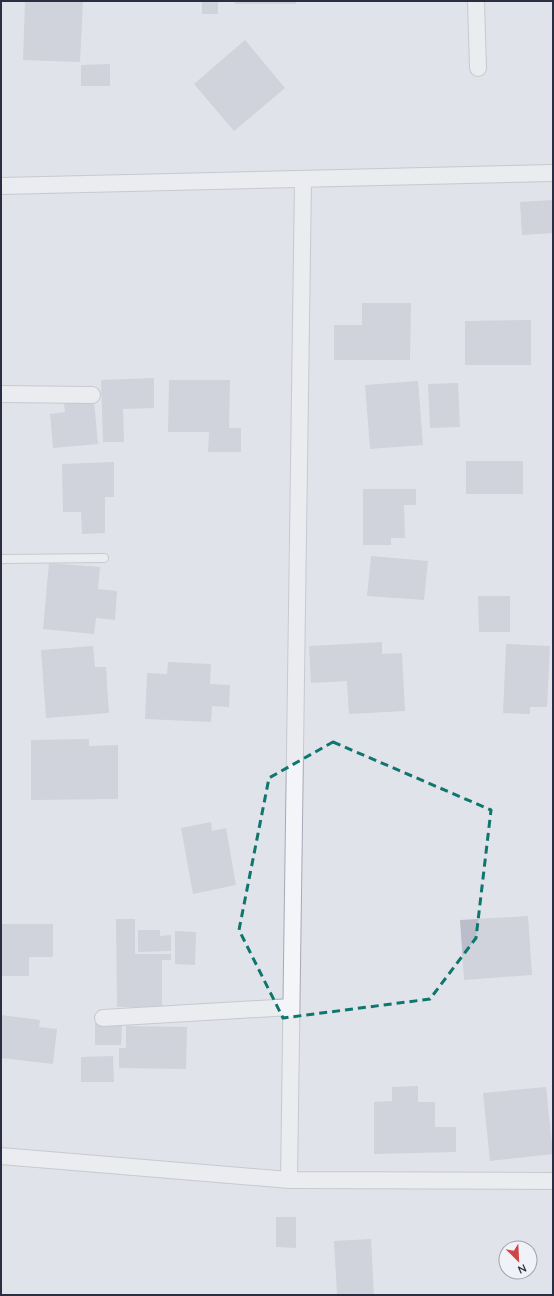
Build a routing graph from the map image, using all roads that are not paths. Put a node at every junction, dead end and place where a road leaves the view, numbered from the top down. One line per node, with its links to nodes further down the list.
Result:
1 (476, 1): 2 (street)
2 (478, 68)
3 (553, 173): 4 (street)
4 (303, 178): 5 (street); 10 (street)
5 (1, 186)
6 (1, 394): 7 (street)
7 (92, 395)
8 (104, 558): 9 (lane)
9 (1, 559)
10 (291, 1007): 11 (street); 13 (street)
11 (103, 1018)
12 (1, 1156): 13 (street)
13 (289, 1180): 14 (street)
14 (553, 1181)

